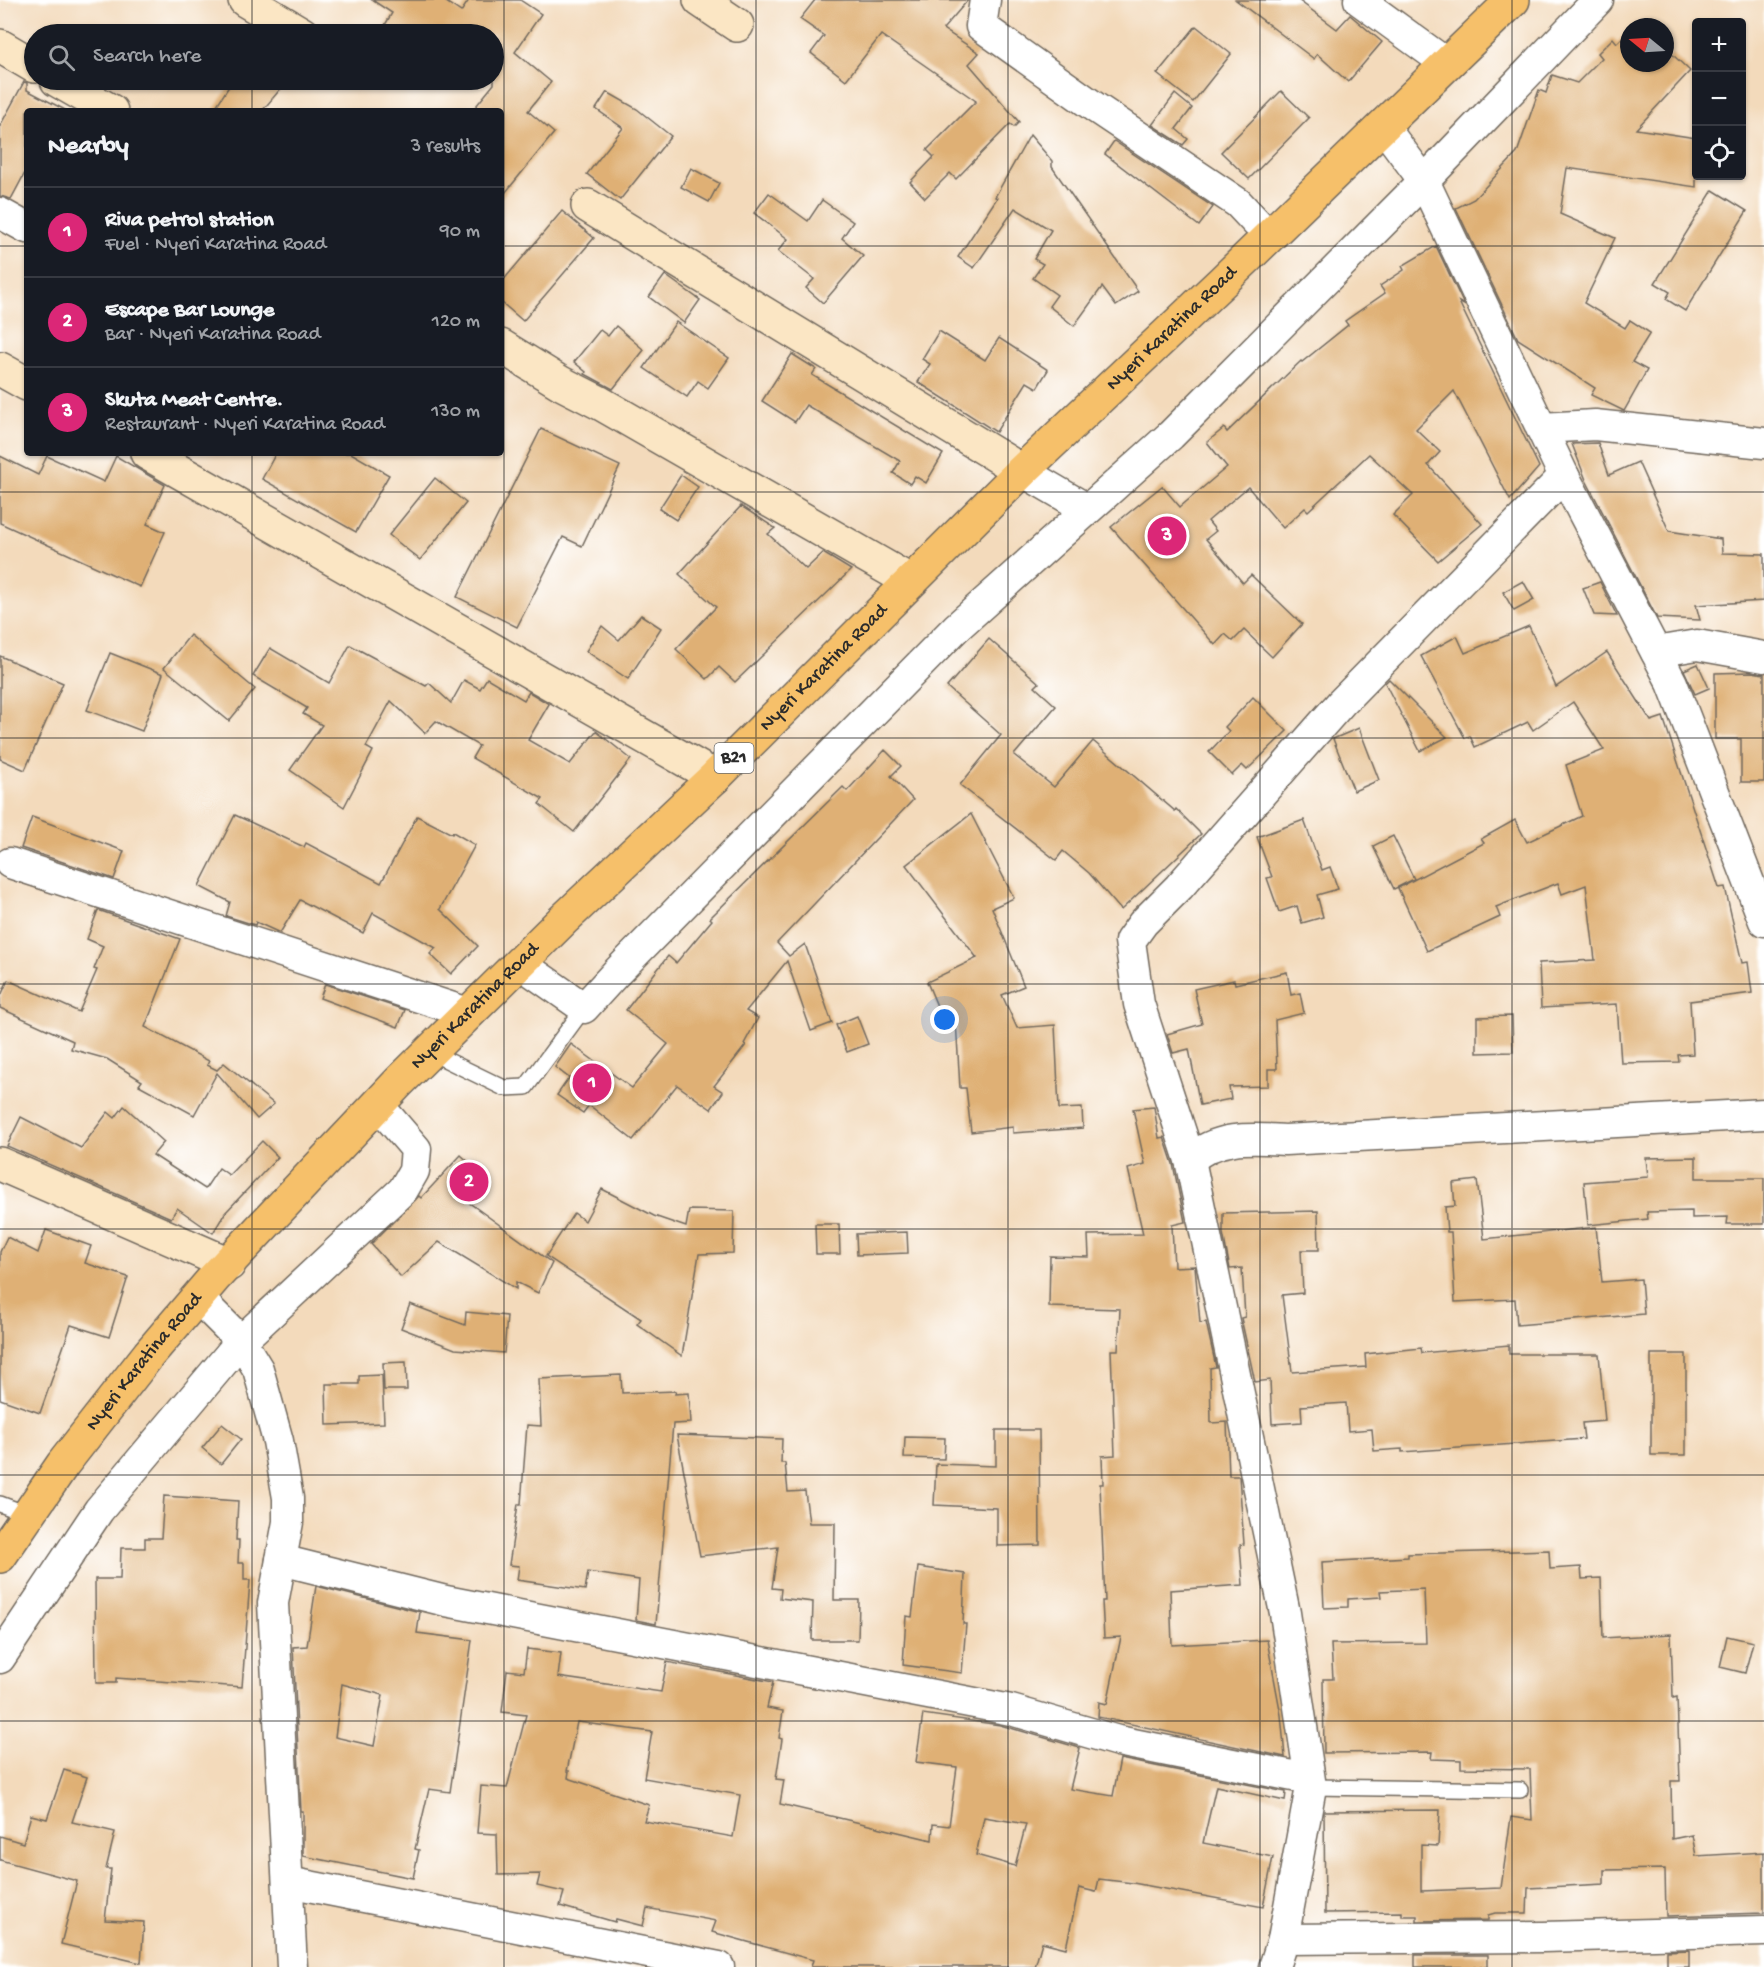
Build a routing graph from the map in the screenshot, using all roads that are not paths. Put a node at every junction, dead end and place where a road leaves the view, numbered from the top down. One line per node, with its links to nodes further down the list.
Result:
1 (245, 0): 7 (street)
2 (700, 0): 8 (street)
3 (985, 0): 19 (street)
4 (1359, 0): 11 (street)
5 (1513, 0): 11 (highway, Nyeri Karatina Road / B21)
6 (1598, 0): 15 (street)
7 (285, 24)
8 (737, 25)
9 (0, 46): 10 (street)
10 (24, 60)
11 (1447, 64): 14 (highway, Nyeri Karatina Road / B21)
12 (74, 90): 13 (street)
13 (106, 108)
14 (1383, 126): 15 (street); 19 (highway, Nyeri Karatina Road / B21)
15 (1424, 181): 23 (street); 28 (street)
16 (588, 206): 26 (street)
17 (0, 213): 18 (street)
18 (24, 226)
19 (1269, 236): 26 (highway, Nyeri Karatina Road / B21)
20 (504, 348): 29 (street)
21 (0, 369): 22 (street)
22 (24, 382)
23 (1541, 428): 24 (street); 27 (street)
24 (1764, 443)
25 (152, 456): 32 (street)
26 (1022, 471): 28 (street); 29 (highway, Nyeri Karatina Road / B21)
27 (1564, 476): 30 (street); 41 (street)
28 (1087, 508): 36 (street)
29 (910, 581): 32 (highway, Nyeri Karatina Road / B21)
30 (1656, 652): 31 (street); 34 (street)
31 (1764, 657)
32 (715, 777): 35 (highway, Nyeri Karatina Road / B21)
33 (10, 863): 37 (street)
34 (1764, 921)
35 (521, 964): 36 (street); 37 (highway, Nyeri Karatina Road / B21)
36 (584, 1008): 38 (lane)
37 (468, 1013): 38 (highway, Nyeri Karatina Road / B21)
38 (430, 1052): 39 (highway, Nyeri Karatina Road / B21)
39 (379, 1106): 43 (highway, Nyeri Karatina Road / B21); 45 (street)
40 (1764, 1114): 41 (street)
41 (1190, 1160): 50 (street)
42 (0, 1164): 43 (street)
43 (229, 1264): 44 (highway, Nyeri Karatina Road / B21)
44 (197, 1297): 45 (street); 46 (highway, Nyeri Karatina Road / B21)
45 (241, 1341): 48 (street); 49 (street)
46 (14, 1509): 47 (highway, Nyeri Karatina Road / B21)
47 (0, 1556)
48 (282, 1560): 50 (street); 52 (street)
49 (0, 1658)
50 (1309, 1783): 51 (lane); 54 (street)
51 (1520, 1790)
52 (288, 1882): 55 (street); 56 (street)
53 (1764, 1931): 54 (street)
54 (1283, 1939): 57 (street)
55 (292, 1967)
56 (718, 1967)
57 (1274, 1967)

